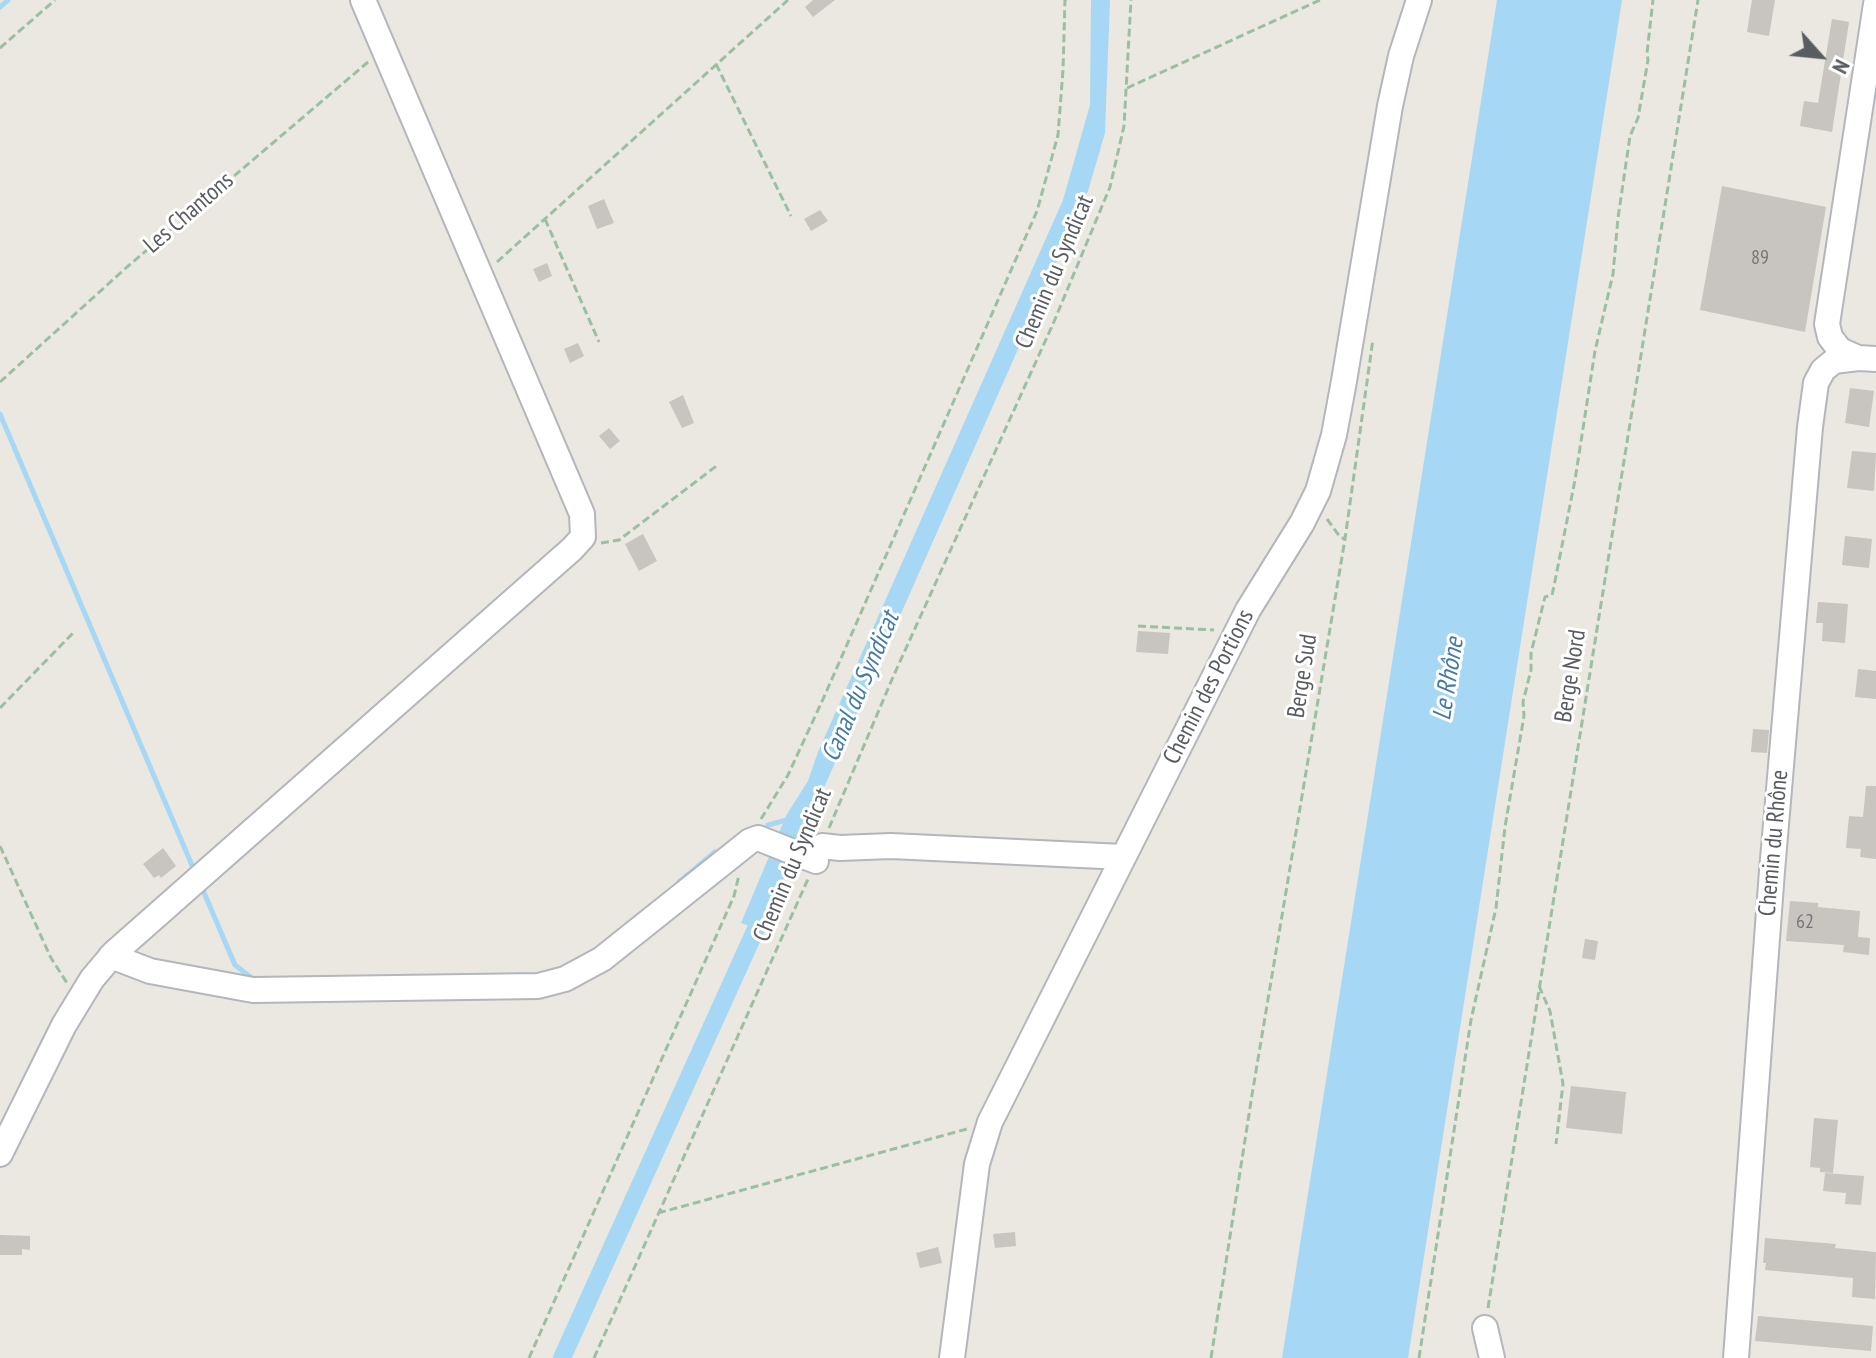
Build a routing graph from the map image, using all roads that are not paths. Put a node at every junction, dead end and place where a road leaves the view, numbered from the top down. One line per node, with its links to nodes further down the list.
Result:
1 (363, 0): 6 (street)
2 (1419, 0): 5 (street, Chemin des Portions)
3 (1876, 4): 4 (street)
4 (1867, 358): 11 (street, Chemin du Rhône)
5 (1123, 857): 6 (street); 9 (street, Chemin des Portions)
6 (111, 956): 7 (street)
7 (0, 1154)
8 (1485, 1328): 10 (street)
9 (952, 1358)
10 (1492, 1358)
11 (1736, 1358)

